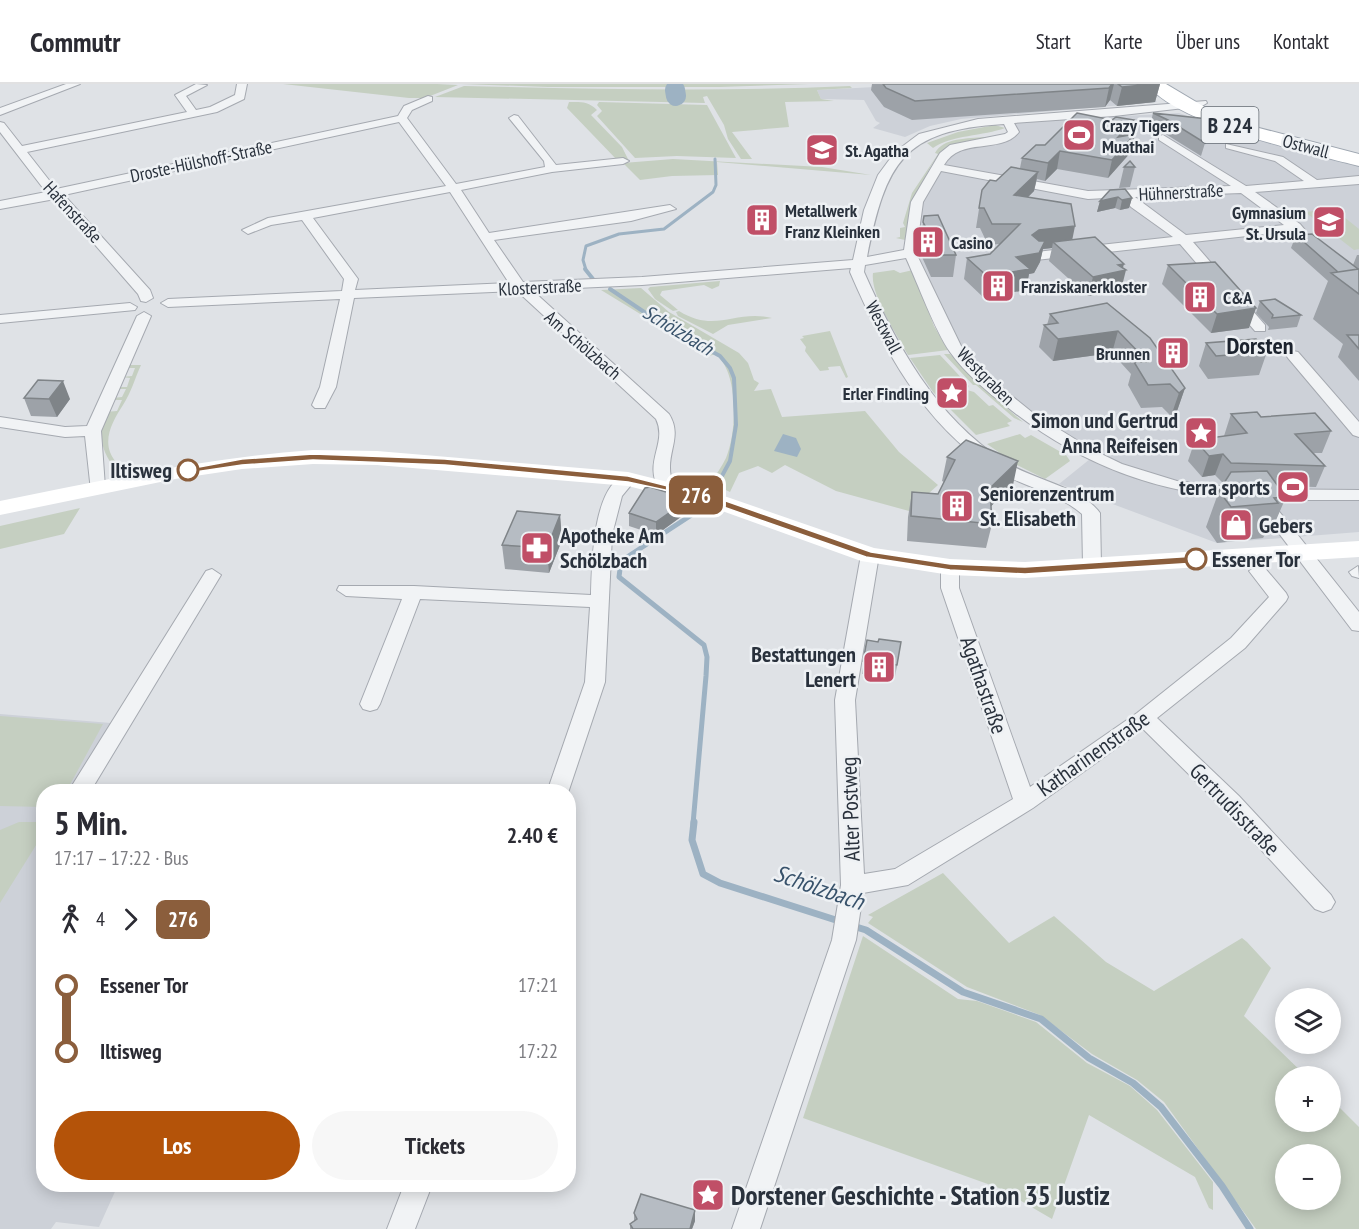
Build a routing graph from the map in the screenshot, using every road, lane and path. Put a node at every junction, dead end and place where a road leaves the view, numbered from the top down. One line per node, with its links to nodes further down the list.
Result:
1 (75, 84): 8 (street)
2 (242, 84): 9 (street)
3 (1155, 84): 7 (main road, B 224)
4 (1171, 84): 7 (main road, B 224)
5 (202, 85): 9 (street)
6 (428, 99): 10 (street)
7 (1194, 105): 12 (street, Westwall); 18 (main road, Ostwall / B 224); 19 (main road, Ostwall / B 224)
8 (0, 112)
9 (193, 113): 17 (street)
10 (402, 118): 25 (street, Am Schölzbach); 27 (street, Droste-Hülshoff-Straße)
11 (514, 118): 22 (street)
12 (1007, 119): 21 (street); 39 (street, Westwall)
13 (0, 125): 17 (street, Hafenstraße)
14 (1163, 138): 26 (street)
15 (1230, 146): 24 (street)
16 (3, 148): 17 (street)
17 (18, 148): 27 (street, Hafenstraße)
18 (1359, 153)
19 (1359, 160)
20 (622, 161): 22 (street)
21 (937, 167): 28 (street, Hühnerstraße); 37 (street)
22 (552, 169): 25 (street)
23 (1359, 180): 24 (street, Hühnerstraße)
24 (1314, 183): 26 (street, Hühnerstraße)
25 (454, 189): 31 (street); 34 (street, Am Schölzbach)
26 (1243, 189): 28 (street, Hühnerstraße); 32 (street)
27 (53, 193): 29 (street, Droste-Hülshoff-Straße); 42 (street, Hafenstraße)
28 (1128, 195): 35 (street)
29 (0, 205)
30 (670, 209): 34 (street)
31 (305, 216): 33 (street); 41 (street)
32 (1296, 227): 35 (street); 36 (street)
33 (248, 230)
34 (486, 237): 40 (street, Am Schölzbach)
35 (1182, 238): 38 (street); 46 (street)
36 (1313, 242)
37 (910, 253): 39 (street, Klosterstraße); 58 (street, Westgraben)
38 (1036, 256)
39 (860, 261): 40 (street, Klosterstraße); 64 (street, Westwall)
40 (521, 289): 41 (street, Klosterstraße); 56 (street, Am Schölzbach)
41 (349, 295): 43 (street, Klosterstraße); 51 (street)
42 (146, 298): 43 (street); 45 (street)
43 (168, 303): 47 (street)
44 (1256, 306): 46 (street)
45 (130, 307): 47 (street); 48 (street)
46 (1241, 308): 49 (street)
47 (144, 316): 53 (street)
48 (0, 319)
49 (1260, 328)
50 (1293, 355): 54 (street)
51 (320, 405)
52 (0, 422): 53 (street)
53 (93, 431): 57 (street)
54 (1359, 432)
55 (628, 479): 56 (main road); 57 (main road); 70 (street)
56 (666, 487): 63 (main road)
57 (97, 488): 60 (main road)
58 (1258, 495): 59 (street, Westgraben); 62 (street)
59 (1359, 495)
60 (0, 508)
61 (1359, 549): 62 (main road)
62 (1303, 553): 64 (main road); 71 (street)
63 (870, 555): 65 (main road); 77 (street, Alter Postweg)
64 (1092, 565): 65 (main road)
65 (950, 567): 76 (street, Agathastraße)
66 (1257, 571): 73 (street, Katharinenstraße)
67 (212, 575): 74 (street)
68 (346, 590): 69 (street)
69 (414, 592): 70 (street); 72 (street)
70 (598, 601): 75 (street)
71 (1359, 625)
72 (370, 704)
73 (1144, 718): 76 (street, Katharinenstraße); 78 (street, Gertrudisstraße)
74 (85, 784)
75 (561, 784)
76 (1025, 802): 77 (street, Katharinenstraße)
77 (853, 885): 81 (street, Alter Postweg)
78 (1323, 902)
79 (415, 1192): 80 (street)
80 (401, 1229)
81 (746, 1229)

